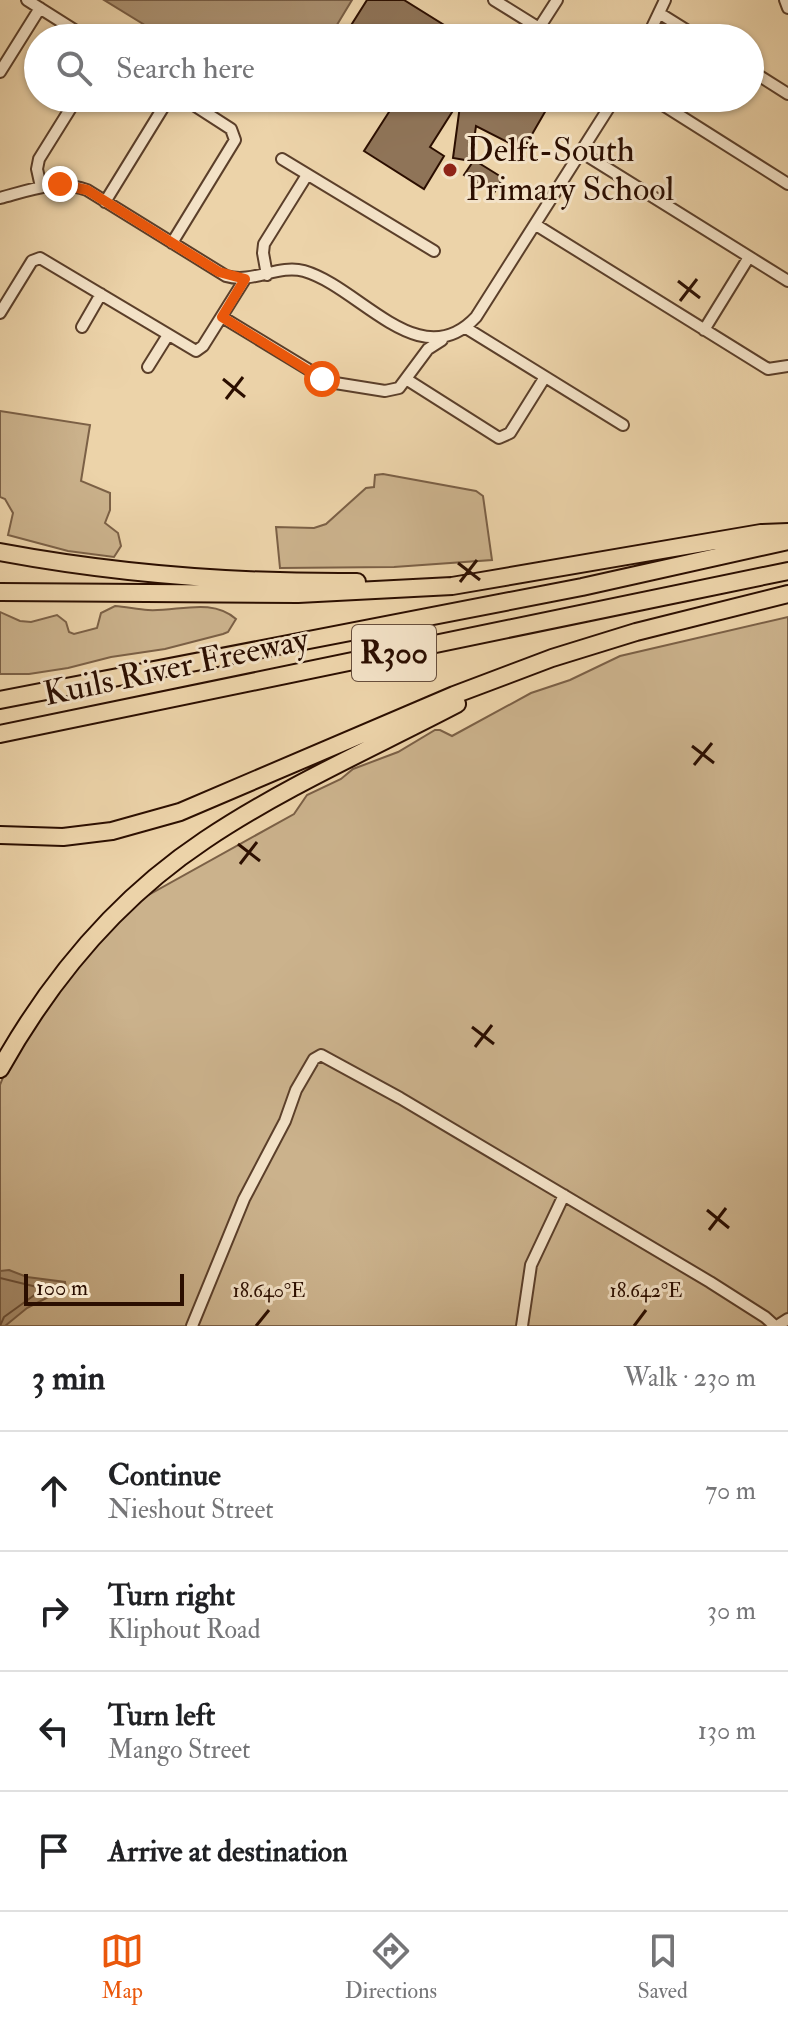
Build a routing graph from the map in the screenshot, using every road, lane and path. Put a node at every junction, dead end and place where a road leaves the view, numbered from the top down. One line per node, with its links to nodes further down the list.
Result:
1 (27, 0): 6 (street)
2 (494, 0): 11 (street)
3 (557, 0): 12 (street)
4 (665, 0): 8 (street)
5 (785, 0): 7 (street)
6 (40, 8): 9 (street); 10 (street)
7 (788, 8)
8 (659, 13): 13 (street); 14 (street)
9 (30, 24)
10 (65, 24)
11 (533, 24)
12 (542, 24)
13 (654, 24)
14 (677, 24)
15 (24, 34): 16 (street)
16 (0, 72)
17 (764, 78): 18 (street)
18 (788, 93)
19 (68, 112): 28 (street)
20 (160, 112): 30 (street)
21 (205, 112): 32 (street)
22 (606, 112): 24 (street)
23 (674, 112): 27 (street)
24 (581, 152): 31 (street); 34 (street)
25 (282, 159): 26 (street)
26 (307, 175): 33 (street); 35 (street)
27 (788, 184)
28 (41, 187): 29 (street); 30 (street)
29 (0, 198)
30 (105, 202): 32 (street)
31 (536, 225): 42 (street); 43 (street)
32 (172, 243): 36 (street)
33 (434, 251)
34 (749, 257): 37 (street); 43 (street)
35 (267, 275): 36 (street); 45 (street)
36 (245, 279): 40 (street)
37 (788, 281)
38 (101, 294): 39 (street); 41 (street); 44 (street)
39 (0, 313)
40 (222, 317): 44 (street); 49 (street)
41 (82, 327)
42 (466, 328): 45 (street); 48 (street)
43 (704, 330): 46 (street)
44 (168, 335): 47 (street)
45 (447, 336): 49 (street)
46 (788, 366)
47 (148, 367)
48 (545, 377): 49 (street); 50 (street)
49 (406, 379)
50 (623, 425)
51 (788, 532): 54 (highway)
52 (788, 541): 59 (highway, Kuils River Freeway / R300)
53 (0, 552): 54 (highway)
54 (546, 571): 56 (highway)
55 (788, 571): 60 (highway, Kuils River Freeway / R300)
56 (0, 592)
57 (788, 594): 58 (highway)
58 (515, 673): 61 (highway); 62 (highway)
59 (0, 700)
60 (0, 734)
61 (0, 835)
62 (0, 1069)
63 (564, 1195): 65 (street); 66 (street); 67 (street)
64 (788, 1319): 67 (street)
65 (192, 1326)
66 (522, 1326)
67 (776, 1326)

